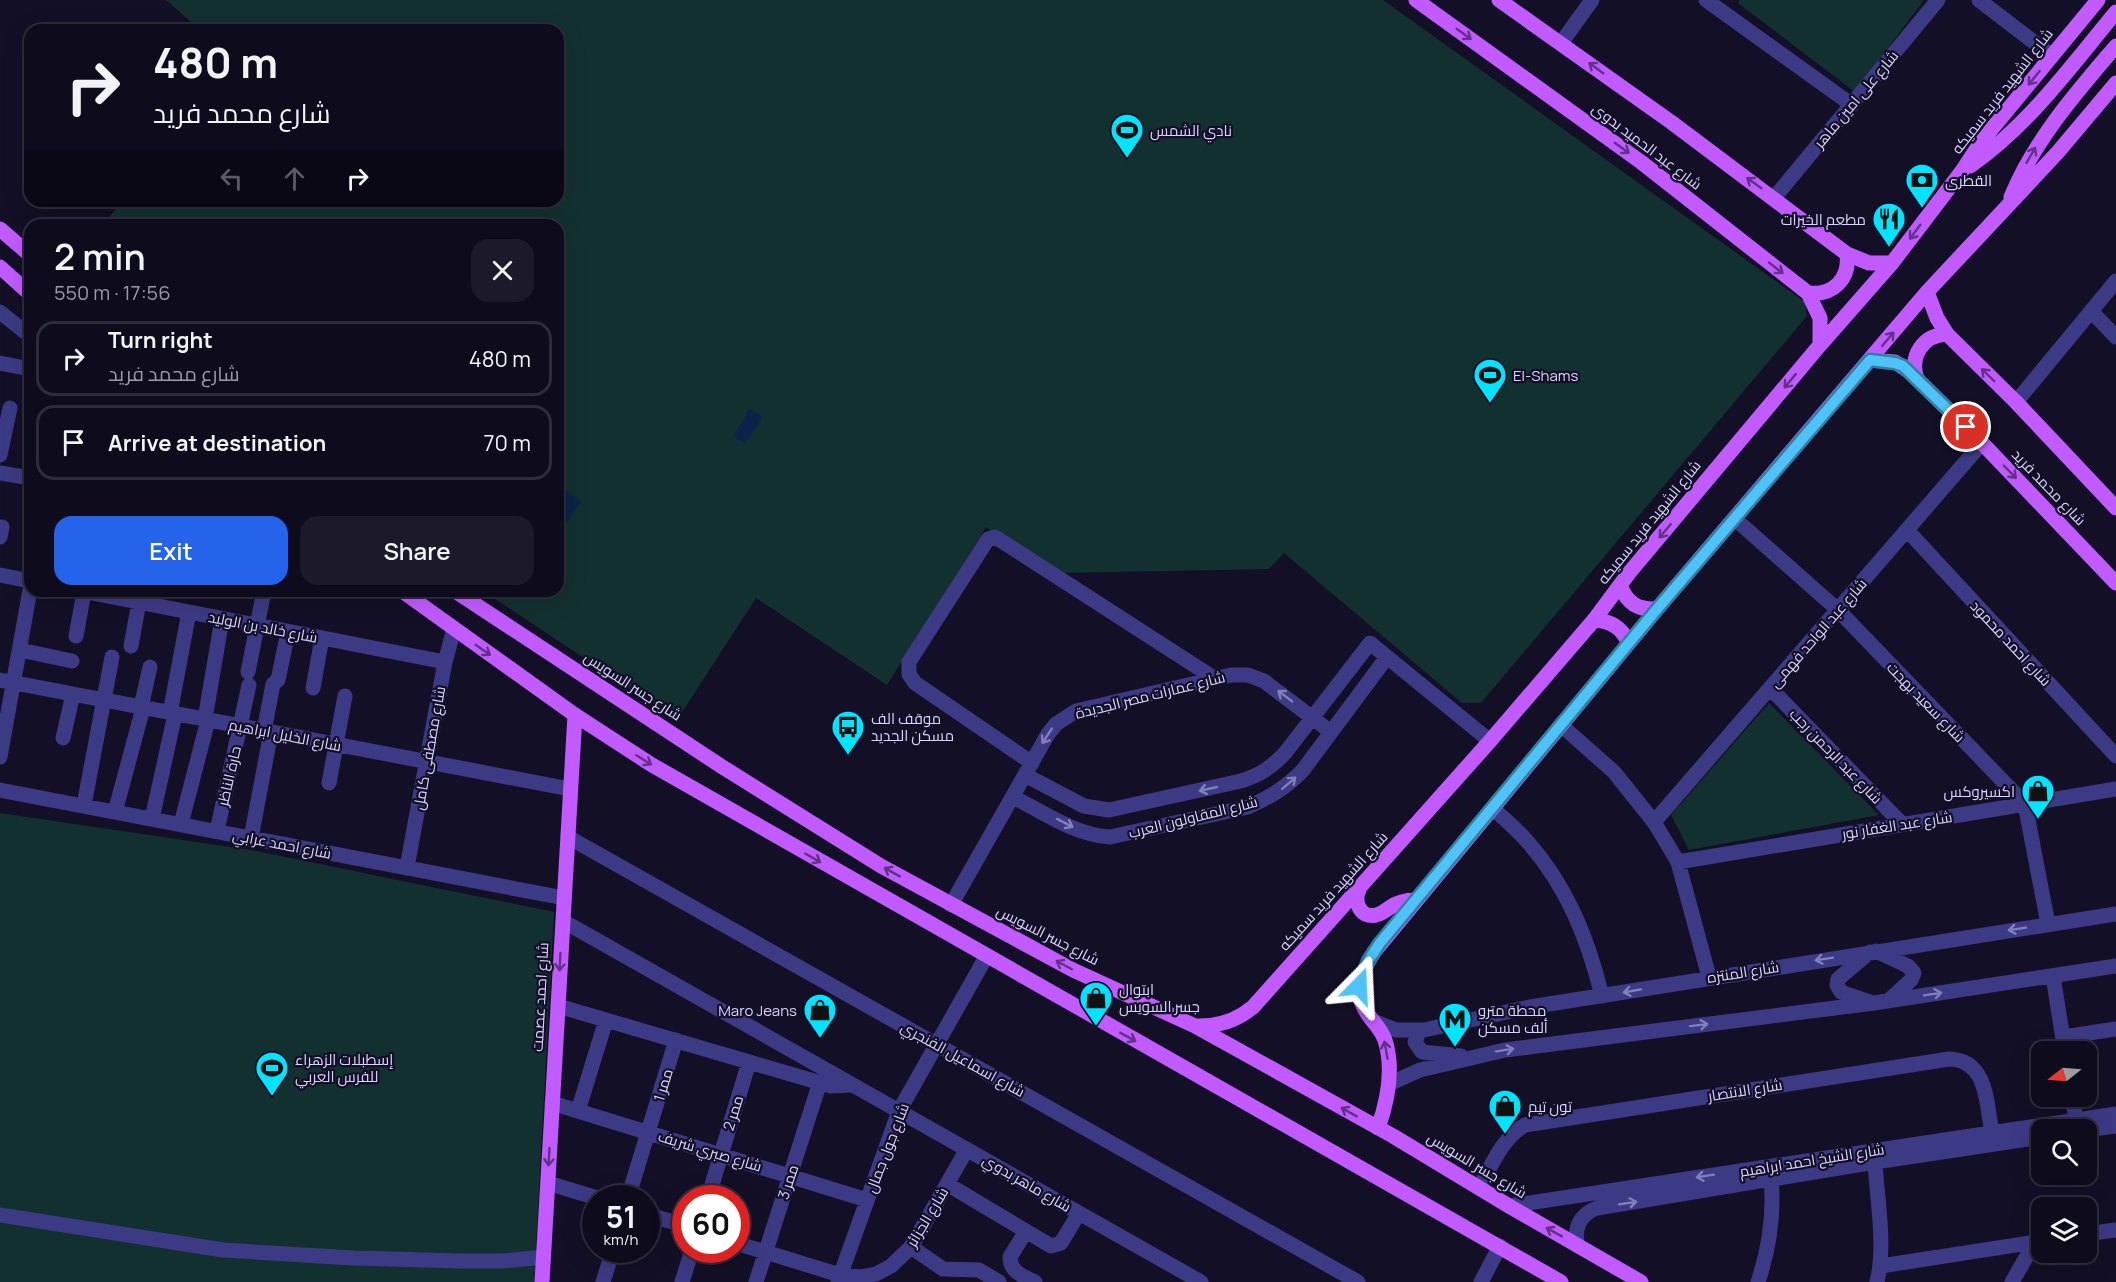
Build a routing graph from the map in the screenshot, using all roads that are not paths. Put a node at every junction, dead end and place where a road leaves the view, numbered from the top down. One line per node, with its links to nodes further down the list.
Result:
1 (1416, 0): 26 (main road, شارع عبد الحميد بدوى, one-way to 26)
2 (1499, 0): 10 (main road)
3 (1592, 0): 10 (street)
4 (1706, 0): 8 (street)
5 (1938, 0): 14 (street, شارع على امين ماهر)
6 (1979, 0): 12 (street)
7 (2098, 0): 12 (main road, شارع الشهيد فريد سميكه)
8 (1728, 6): 14 (street)
9 (2116, 12): 15 (main road)
10 (1561, 44): 16 (main road, one-way to 10)
11 (2116, 46): 17 (main road, one-way to 11)
12 (2052, 56): 15 (main road, شارع الشهيد فريد سميكه, one-way to 15)
13 (2116, 83): 17 (main road)
14 (1852, 105): 16 (street, شارع على امين ماهر)
15 (1962, 171): 21 (main road, شارع الشهيد فريد سميكه, one-way to 21)
16 (1774, 198): 20 (main road)
17 (2006, 208): 25 (main road)
18 (0, 230): 19 (main road)
19 (24, 250)
20 (1847, 254): 21 (main road); 26 (main road)
21 (1892, 263): 32 (main road, شارع الشهيد فريد سميكه)
22 (0, 267): 24 (main road)
23 (2116, 281): 27 (street)
24 (24, 289)
25 (1927, 292): 30 (main road); 33 (main road, one-way to 25)
26 (1808, 293): 32 (main road, شارع عبد الحميد بدوى)
27 (2091, 311): 31 (street); 37 (street)
28 (0, 312): 29 (street)
29 (24, 331)
30 (1947, 334): 36 (main road); 37 (main road, one-way to 30)
31 (2116, 337)
32 (1820, 345): 49 (main road, شارع الشهيد فريد سميكه, one-way to 49)
33 (1870, 360): 36 (main road, شارع محمد فريد); 44 (main road)
34 (0, 363): 35 (street)
35 (24, 368)
36 (1917, 379): 39 (main road, شارع محمد فريد)
37 (2016, 402): 43 (main road)
38 (10, 408): 40 (street)
39 (1982, 443): 45 (street, شارع عبد الواحد فهمى); 48 (main road, شارع محمد فريد, one-way to 48)
40 (0, 454)
41 (0, 473): 42 (street)
42 (24, 477)
43 (2116, 508)
44 (1735, 519): 57 (main road); 58 (street, شارع سعيد بهجت)
45 (1907, 530): 58 (street, شارع عبد الواحد فهمى); 95 (street, شارع احمد محمود)
46 (0, 575): 47 (street)
47 (24, 580)
48 (2116, 583)
49 (1620, 585): 57 (main road); 61 (main road, شارع الشهيد فريد سميكه)
50 (29, 597): 69 (street)
51 (85, 597): 65 (street)
52 (128, 597): 56 (street, شارع خالد بن الوليد)
53 (263, 597): 62 (street, حارة الناظر)
54 (410, 597): 63 (main road)
55 (464, 597): 120 (main road, شارع جسر السويس, one-way to 55)
56 (139, 602): 59 (street, شارع خالد بن الوليد); 68 (street)
57 (1657, 609): 67 (main road)
58 (1838, 610): 78 (street, شارع عبد الواحد فهمى); 104 (street, شارع سعيد بهجت)
59 (189, 612): 60 (street, شارع خالد بن الوليد); 83 (street)
60 (222, 619): 62 (street, شارع خالد بن الوليد); 86 (street)
61 (1594, 620): 67 (main road); 93 (main road, شارع الشهيد فريد سميكه)
62 (257, 625): 64 (street, شارع خالد بن الوليد); 87 (street, حارة الناظر)
63 (453, 629): 73 (street, شارع مصطفى كامل); 84 (main road, one-way to 84)
64 (288, 632): 66 (street, شارع خالد بن الوليد); 90 (street)
65 (76, 636)
66 (322, 638): 73 (street, شارع خالد بن الوليد); 77 (street)
67 (1629, 643): 88 (main road)
68 (131, 646)
69 (20, 650): 72 (street); 76 (street)
70 (112, 657): 81 (street)
71 (1387, 657): 85 (street, شارع المقاولون العرب); 91 (street, شارع المقاولون العرب); 93 (street)
72 (72, 661)
73 (445, 662): 97 (street, شارع مصطفى كامل)
74 (150, 667): 82 (street)
75 (1214, 678): 85 (street, شارع عمارات مصر الجديدة, one-way to 75); 98 (street, شارع عمارات مصر الجديدة, one-way to 98); 98 (street, شارع المقاولون العرب)
76 (7, 682): 79 (street, شارع الخليل ابراهيم); 89 (street)
77 (313, 688)
78 (1770, 688): 109 (street, شارع عبد الواحد فهمى); 111 (street, شارع عبد الرحمن رجب)
79 (73, 694): 81 (street, شارع الخليل ابراهيم); 92 (street)
80 (345, 696): 94 (street)
81 (104, 700): 82 (street, شارع الخليل ابراهيم); 105 (street)
82 (142, 708): 83 (street, شارع الخليل ابراهيم); 107 (street)
83 (173, 713): 86 (street, شارع الخليل ابراهيم); 108 (street)
84 (575, 715): 100 (main road, شارع احمد عصمت); 125 (main road, one-way to 125)
85 (1313, 717): 91 (street, شارع عمارات مصر الجديدة); 98 (street, شارع المقاولون العرب, one-way to 98)
86 (206, 720): 87 (street, شارع الخليل ابراهيم); 110 (street)
87 (240, 726): 90 (street, شارع الخليل ابراهيم); 112 (street, حارة الناظر)
88 (1562, 726): 106 (main road); 109 (street)
89 (3, 729): 96 (street)
90 (268, 731): 94 (street, شارع الخليل ابراهيم); 114 (street)
91 (1331, 732): 103 (street, شارع المقاولون العرب, one-way to 91)
92 (63, 738)
93 (1490, 741): 117 (main road, شارع الشهيد فريد سميكه)
94 (336, 744): 97 (street, شارع الخليل ابراهيم); 99 (street)
95 (2116, 756)
96 (0, 757)
97 (426, 762): 100 (street, شارع الخليل ابراهيم); 116 (street, شارع مصطفى كامل)
98 (1028, 769): 103 (street, شارع عمارات مصر الجديدة)
99 (329, 783)
100 (570, 789): 113 (main road, شارع احمد عصمت)
101 (2116, 789): 104 (street, شارع عبد الغفار نور)
102 (0, 790): 105 (street, شارع احمد عرابي)
103 (1012, 796): 120 (street, شارع عمارات مصر الجديدة)
104 (2025, 804): 111 (street, شارع عبد الغفار نور); 123 (street)
105 (84, 806): 107 (street, شارع احمد عرابي)
106 (1494, 808): 119 (main road); 129 (street)
107 (116, 812): 108 (street, شارع احمد عرابي)
108 (152, 819): 110 (street, شارع احمد عرابي)
109 (1654, 822): 115 (street)
110 (181, 824): 112 (street, شارع احمد عرابي)
111 (1902, 824): 115 (street, شارع عبد الغفار نور)
112 (217, 831): 114 (street, شارع احمد عرابي)
113 (567, 837): 118 (main road, شارع احمد عصمت); 140 (street, شارع اسماعيل الفنجري)
114 (251, 838): 116 (street, شارع احمد عرابي)
115 (1678, 862): 128 (street)
116 (407, 867): 118 (street, شارع احمد عرابي)
117 (1359, 890): 119 (main road); 134 (main road, شارع الشهيد فريد سميكه)
118 (564, 898): 122 (main road, شارع احمد عصمت)
119 (1416, 900): 133 (main road)
120 (951, 905): 134 (main road, شارع جسر السويس, one-way to 120)
121 (2116, 914): 123 (street, شارع المنتزه)
122 (563, 921): 131 (main road, شارع احمد عصمت, one-way to 131); 144 (street, شارع ماهر بدوي)
123 (2048, 924): 124 (street, شارع المنتزه, one-way to 124)
124 (1873, 952): 128 (street, شارع المنتزه, one-way to 128); 130 (street); 130 (street)
125 (986, 957): 140 (street, شارع جول جمال); 179 (main road, one-way to 179)
126 (2116, 966): 127 (street)
127 (2053, 976): 130 (street, one-way to 127); 138 (street)
128 (1709, 977): 129 (street, شارع المنتزه, one-way to 129)
129 (1602, 996): 136 (street, شارع المنتزه)
130 (1881, 1002): 141 (street, one-way to 130)
131 (558, 1006): 132 (street, شارع ماهر بدوي); 146 (main road, شارع احمد عصمت)
132 (606, 1020): 137 (street, شارع ماهر بدوي); 147 (street)
133 (1373, 1020): 136 (street, شارع المنتزه); 145 (main road, one-way to 133)
134 (1195, 1026): 153 (main road, شارع جسر السويس, one-way to 134)
135 (2116, 1029): 139 (street)
136 (1419, 1031): 141 (street)
137 (676, 1040): 142 (street, شارع ماهر بدوي); 155 (street, ممر 1)
138 (2064, 1041)
139 (2074, 1041)
140 (937, 1044): 148 (street, شارع جول جمال); 199 (street, شارع اسماعيل الفنجري)
141 (1473, 1057): 145 (street)
142 (749, 1062): 143 (street, شارع ماهر بدوي); 159 (street, ممر 2)
143 (820, 1082): 144 (street, شارع ماهر بدوي); 162 (street, ممر 3)
144 (852, 1084): 148 (street, شارع ماهر بدوي)
145 (1389, 1084): 153 (main road)
146 (552, 1103): 147 (street, شارع صبري شريف); 163 (main road, شارع احمد عصمت, one-way to 163)
147 (578, 1111): 155 (street, شارع صبري شريف)
148 (899, 1111): 158 (street, شارع ماهر بدوي); 170 (street, شارع جول جمال)
149 (2116, 1114): 150 (street, شارع الشيخ احمد ابراهيم)
150 (2097, 1120)
151 (2097, 1125): 152 (street, شارع الشيخ احمد ابراهيم)
152 (2116, 1126)
153 (1378, 1128): 167 (main road, شارع جسر السويس)
154 (2031, 1129): 156 (street, شارع الشيخ احمد ابراهيم)
155 (648, 1132): 159 (street, شارع صبري شريف); 165 (street, ممر 1)
156 (1992, 1133): 161 (street, شارع الشيخ احمد ابراهيم); 167 (street, شارع الانتصار)
157 (2031, 1139): 160 (street, شارع الشيخ احمد ابراهيم)
158 (967, 1149): 164 (street, شارع الجزائر); 173 (street, شارع ماهر بدوي)
159 (721, 1155): 162 (street, شارع صبري شريف); 166 (street, ممر 2)
160 (1875, 1162): 161 (street, شارع الشيخ احمد ابراهيم); 188 (street)
161 (1771, 1173): 169 (street, شارع الشيخ احمد ابراهيم, one-way to 169); 172 (street, شارع الشيخ احمد ابراهيم, one-way to 161); 203 (street)
162 (790, 1176): 170 (street, شارع صبري شريف); 183 (street, ممر 3)
163 (548, 1183): 168 (street); 185 (main road, شارع احمد عصمت)
164 (947, 1184): 176 (street); 182 (street, شارع الجزائر)
165 (632, 1185)
166 (712, 1185)
167 (1479, 1188): 171 (main road, شارع جسر السويس)
168 (582, 1193)
169 (1580, 1196): 171 (street, شارع الشيخ احمد ابراهيم); 172 (street)
170 (867, 1200): 191 (street, شارع جول جمال)
171 (1509, 1206): 180 (main road, شارع جسر السويس, one-way to 171)
172 (1591, 1210): 180 (street)
173 (1079, 1213): 176 (street); 198 (street, شارع ماهر بدوي)
174 (0, 1215): 185 (street)
175 (2116, 1230): 177 (street)
176 (1026, 1231): 190 (street)
177 (2097, 1233)
178 (2031, 1243): 188 (street)
179 (1500, 1246): 200 (street); 201 (main road)
180 (1578, 1246): 202 (main road, شارع جسر السويس)
181 (750, 1247): 183 (street, شارع الجزائر)
182 (910, 1247): 189 (street); 191 (street, شارع الجزائر)
183 (765, 1252): 191 (street, شارع الجزائر); 195 (street, ممر 3)
184 (2031, 1253): 205 (street)
185 (544, 1257): 192 (main road, شارع احمد عصمت)
186 (608, 1263): 193 (street)
187 (688, 1263): 194 (street)
188 (1881, 1266): 204 (street)
189 (946, 1276): 196 (street)
190 (1012, 1277): 197 (street)
191 (839, 1279)
192 (543, 1282)
193 (603, 1282)
194 (682, 1282)
195 (756, 1282)
196 (999, 1282)
197 (1035, 1282)
198 (1201, 1282)
199 (1358, 1282)
200 (1481, 1282)
201 (1561, 1282)
202 (1641, 1282)
203 (1758, 1282)
204 (1877, 1282)
205 (2012, 1282)

